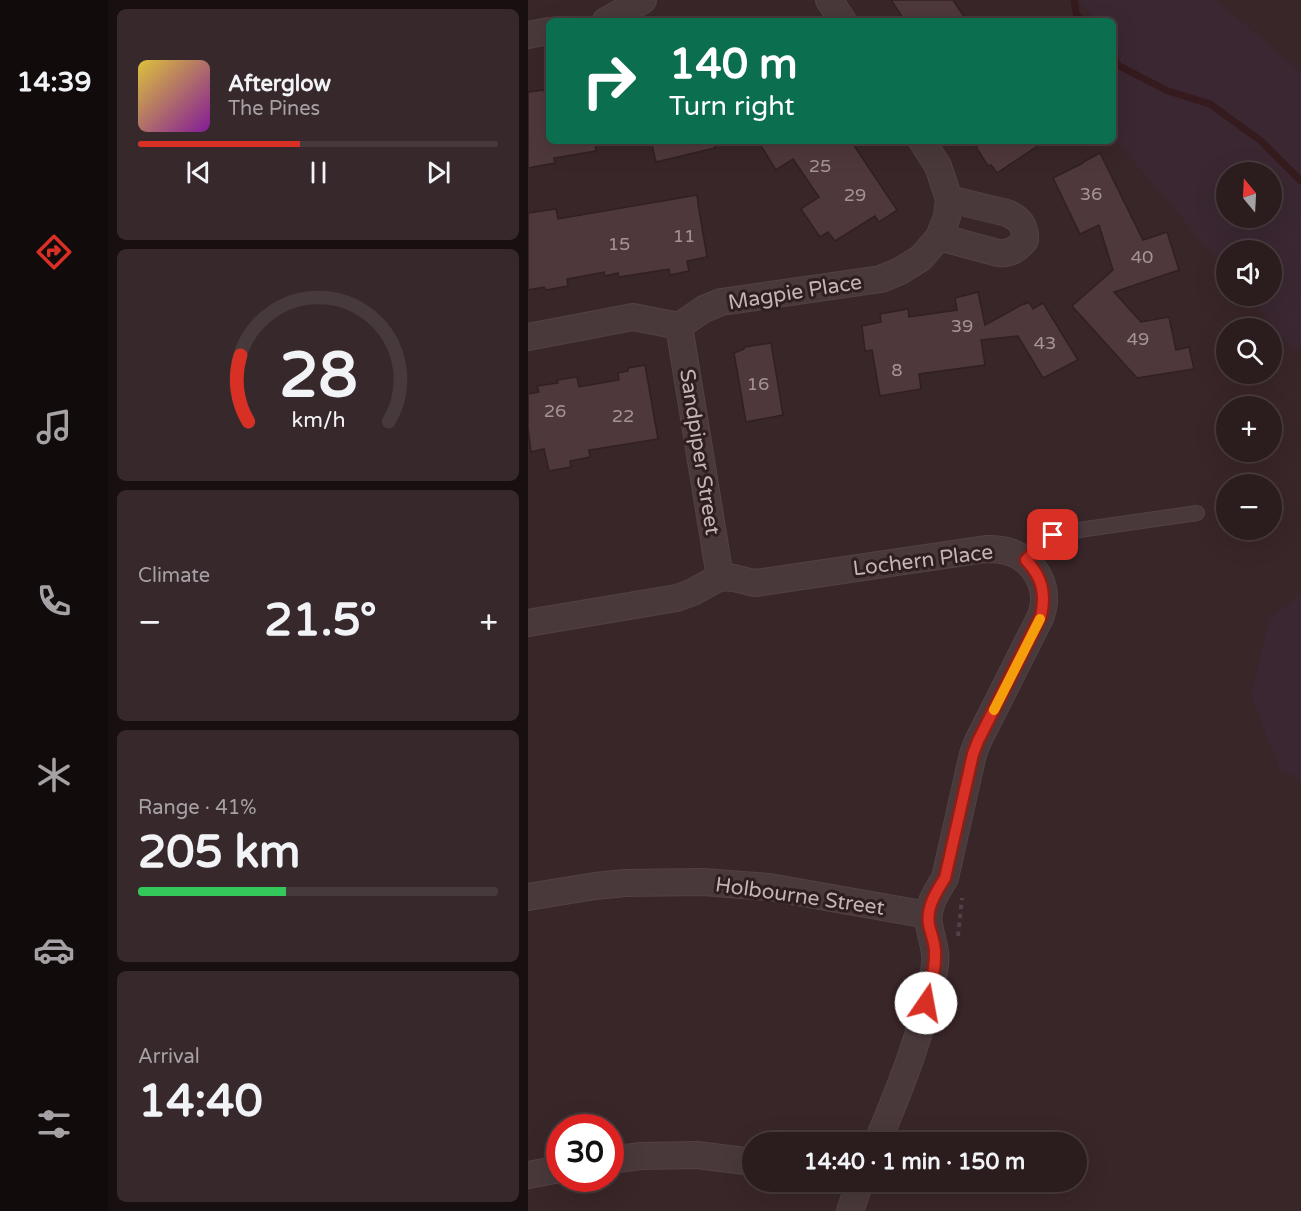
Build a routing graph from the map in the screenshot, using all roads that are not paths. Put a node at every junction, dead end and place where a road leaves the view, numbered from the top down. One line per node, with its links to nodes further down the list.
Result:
1 (644, 0): 3 (street)
2 (829, 0): 4 (street)
3 (611, 18)
4 (841, 18)
5 (546, 32): 6 (street)
6 (528, 35)
7 (923, 144): 8 (street)
8 (949, 199): 9 (street); 9 (street)
9 (939, 237): 10 (street, Magpie Place)
10 (680, 326): 11 (street); 14 (street, Sandpiper Street)
11 (528, 337)
12 (1197, 513): 13 (lane)
13 (1026, 560): 14 (street, Lochern Place); 17 (street, Lochern Place)
14 (720, 577): 15 (street)
15 (528, 623)
16 (528, 897): 17 (street, Holbourne Street)
17 (928, 915): 18 (street)
18 (881, 1132)
19 (624, 1158): 20 (street)
20 (742, 1161)
21 (546, 1172): 22 (street)
22 (528, 1175)
23 (856, 1192): 24 (street)
24 (850, 1211)

